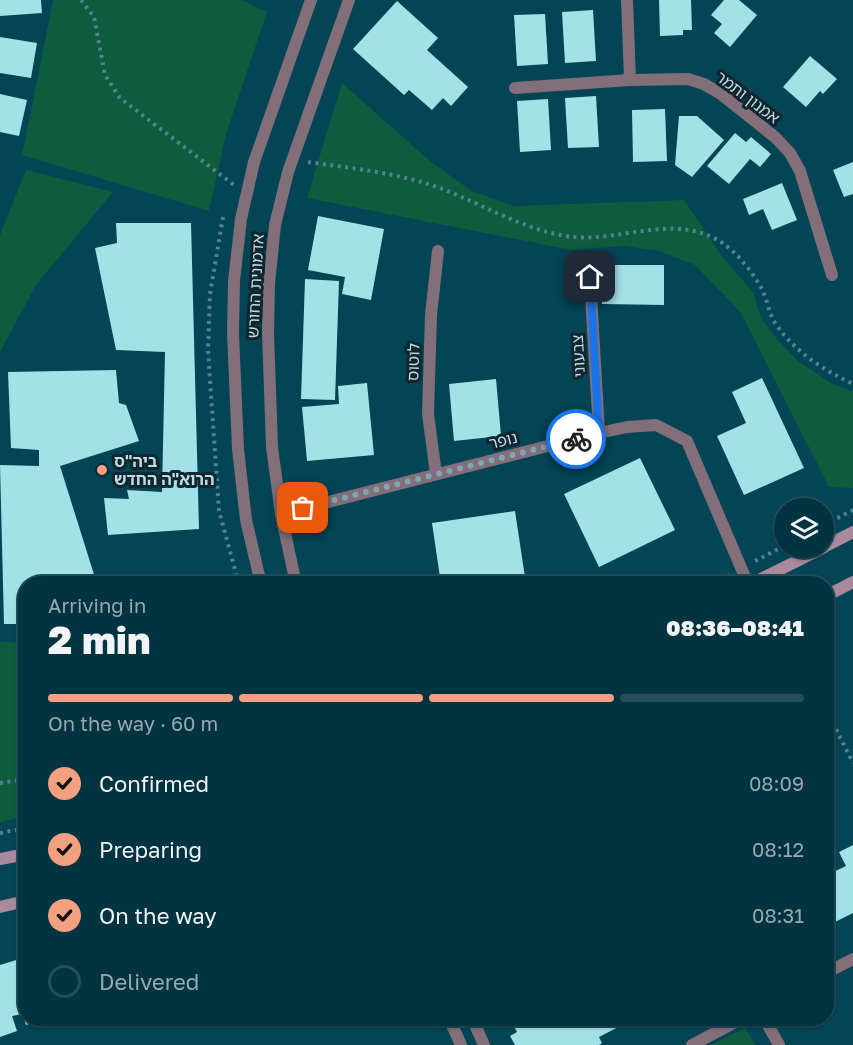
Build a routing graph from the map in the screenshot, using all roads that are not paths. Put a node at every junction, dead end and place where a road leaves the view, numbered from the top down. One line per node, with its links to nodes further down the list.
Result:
1 (311, 0): 15 (street, אדמונית החורש)
2 (627, 0): 4 (street)
3 (351, 3): 11 (street, אדמונית החורש)
4 (630, 80): 5 (street, אמנון ותמר); 7 (street, אמנון ותמר)
5 (515, 88)
6 (438, 251): 10 (street, לוטוס)
7 (832, 275)
8 (590, 277): 9 (street, צבעוני)
9 (599, 434): 10 (street, נופר); 17 (street, נופר)
10 (436, 474): 11 (street, נופר)
11 (281, 514): 16 (street, אדמונית החורש)
12 (853, 532): 13 (main road)
13 (834, 542)
14 (801, 558): 18 (main road)
15 (259, 576)
16 (294, 576)
17 (746, 576)
18 (766, 576)
19 (853, 582): 20 (main road)
20 (834, 592)
21 (18, 856): 22 (main road)
22 (0, 860)
23 (18, 903): 24 (main road)
24 (0, 907)
25 (853, 959): 26 (street)
26 (834, 970)
27 (453, 1026): 31 (street)
28 (476, 1026): 32 (street)
29 (729, 1026): 33 (street)
30 (768, 1026): 34 (street)
31 (461, 1045)
32 (484, 1045)
33 (692, 1045)
34 (779, 1045)

